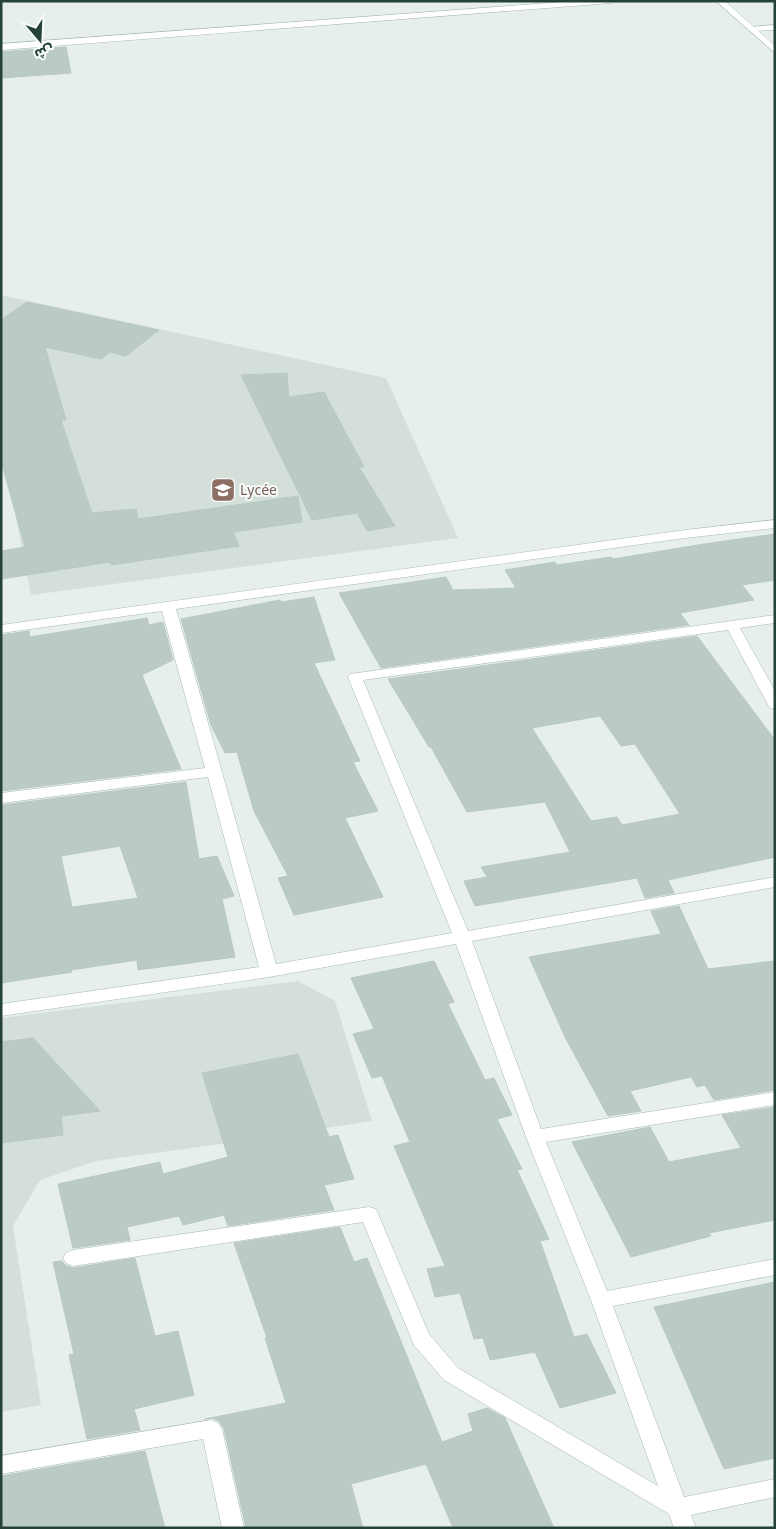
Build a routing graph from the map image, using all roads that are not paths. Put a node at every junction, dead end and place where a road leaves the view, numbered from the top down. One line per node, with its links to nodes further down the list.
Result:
1 (612, 1): 5 (street)
2 (720, 1): 4 (street)
3 (775, 27): 4 (street)
4 (750, 29): 6 (street)
5 (1, 47)
6 (775, 51)
7 (775, 524): 8 (street)
8 (168, 606): 11 (street); 13 (street)
9 (775, 619): 10 (street)
10 (732, 625): 12 (street); 16 (street)
11 (1, 629)
12 (775, 705)
13 (214, 772): 14 (street); 17 (street)
14 (1, 798)
15 (775, 882): 16 (street)
16 (462, 937): 17 (street); 20 (street)
17 (269, 971): 18 (street)
18 (1, 1010)
19 (775, 1098): 20 (street)
20 (535, 1137): 23 (street)
21 (73, 1258): 26 (street)
22 (775, 1267): 23 (street)
23 (601, 1300): 26 (street)
24 (1, 1465): 27 (street)
25 (775, 1488): 26 (street)
26 (681, 1518)
27 (232, 1528)

